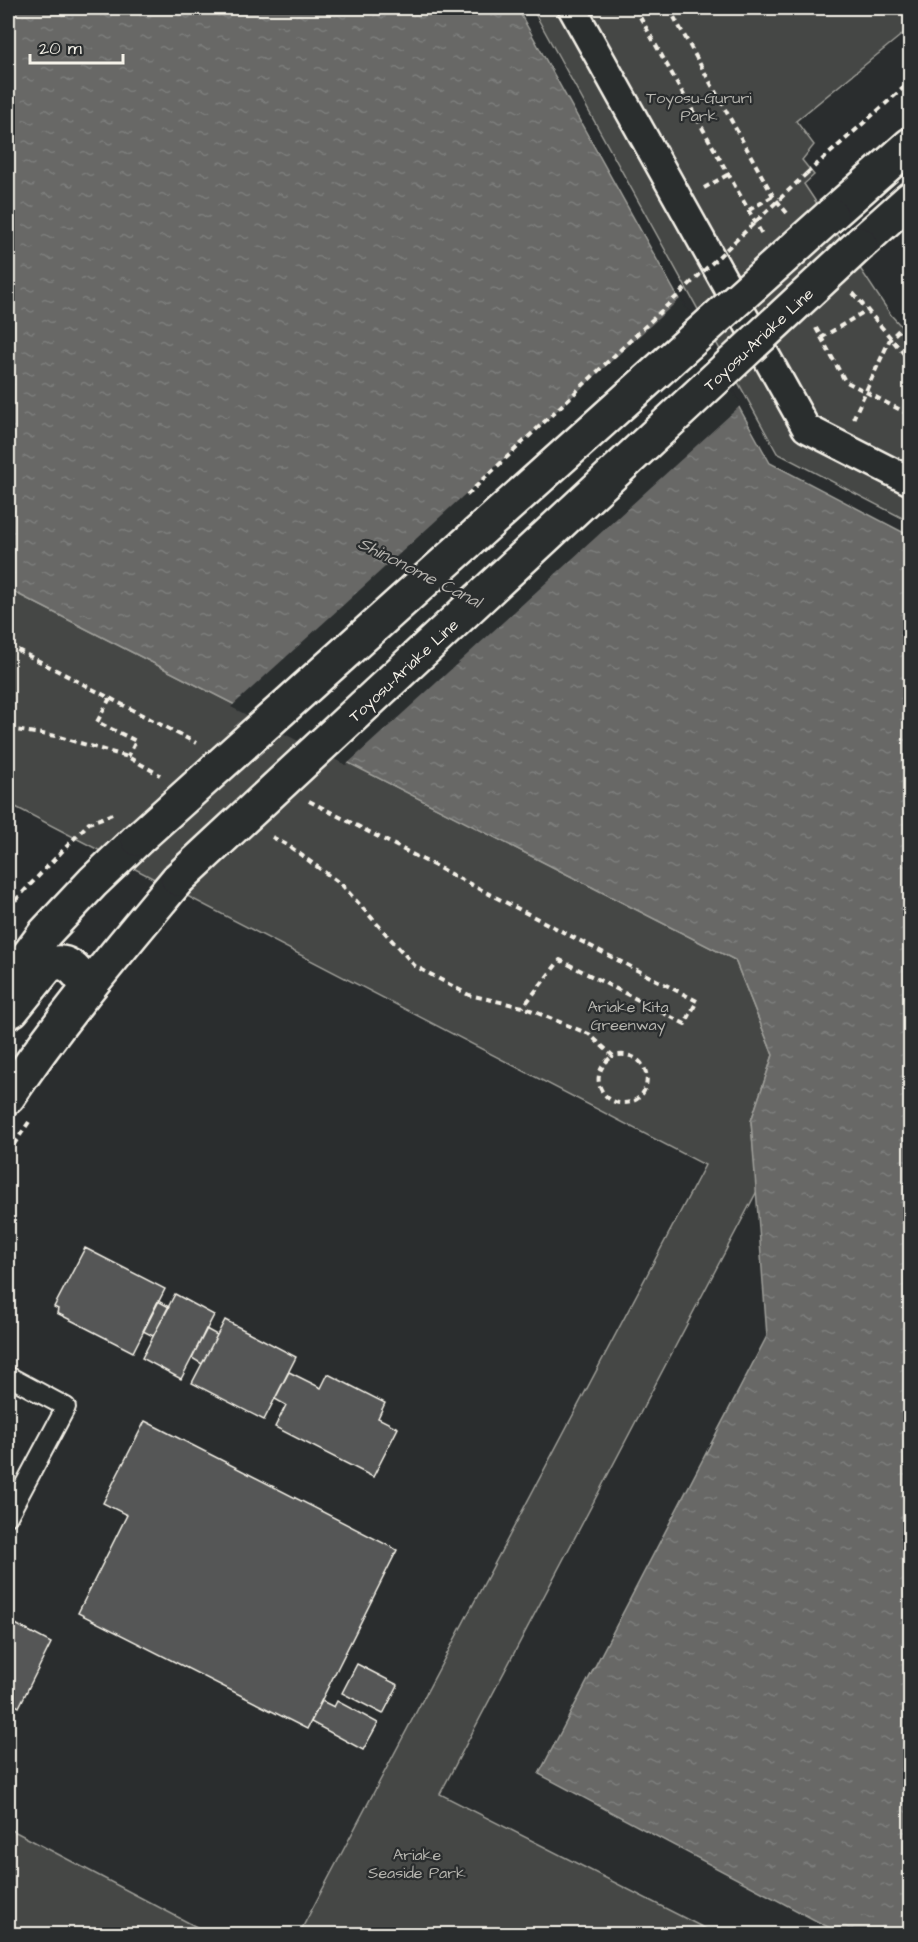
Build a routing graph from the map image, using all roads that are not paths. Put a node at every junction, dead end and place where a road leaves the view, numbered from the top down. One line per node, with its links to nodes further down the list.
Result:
1 (572, 8): 4 (street)
2 (910, 146): 5 (main road, bridge)
3 (910, 199): 6 (main road, Toyosu-Ariake Line, bridge)
4 (910, 481)
5 (8, 983)
6 (87, 987): 7 (main road); 8 (main road, Toyosu-Ariake Line)
7 (8, 1012)
8 (8, 1097)
9 (8, 1376): 10 (lane)
10 (8, 1516)

